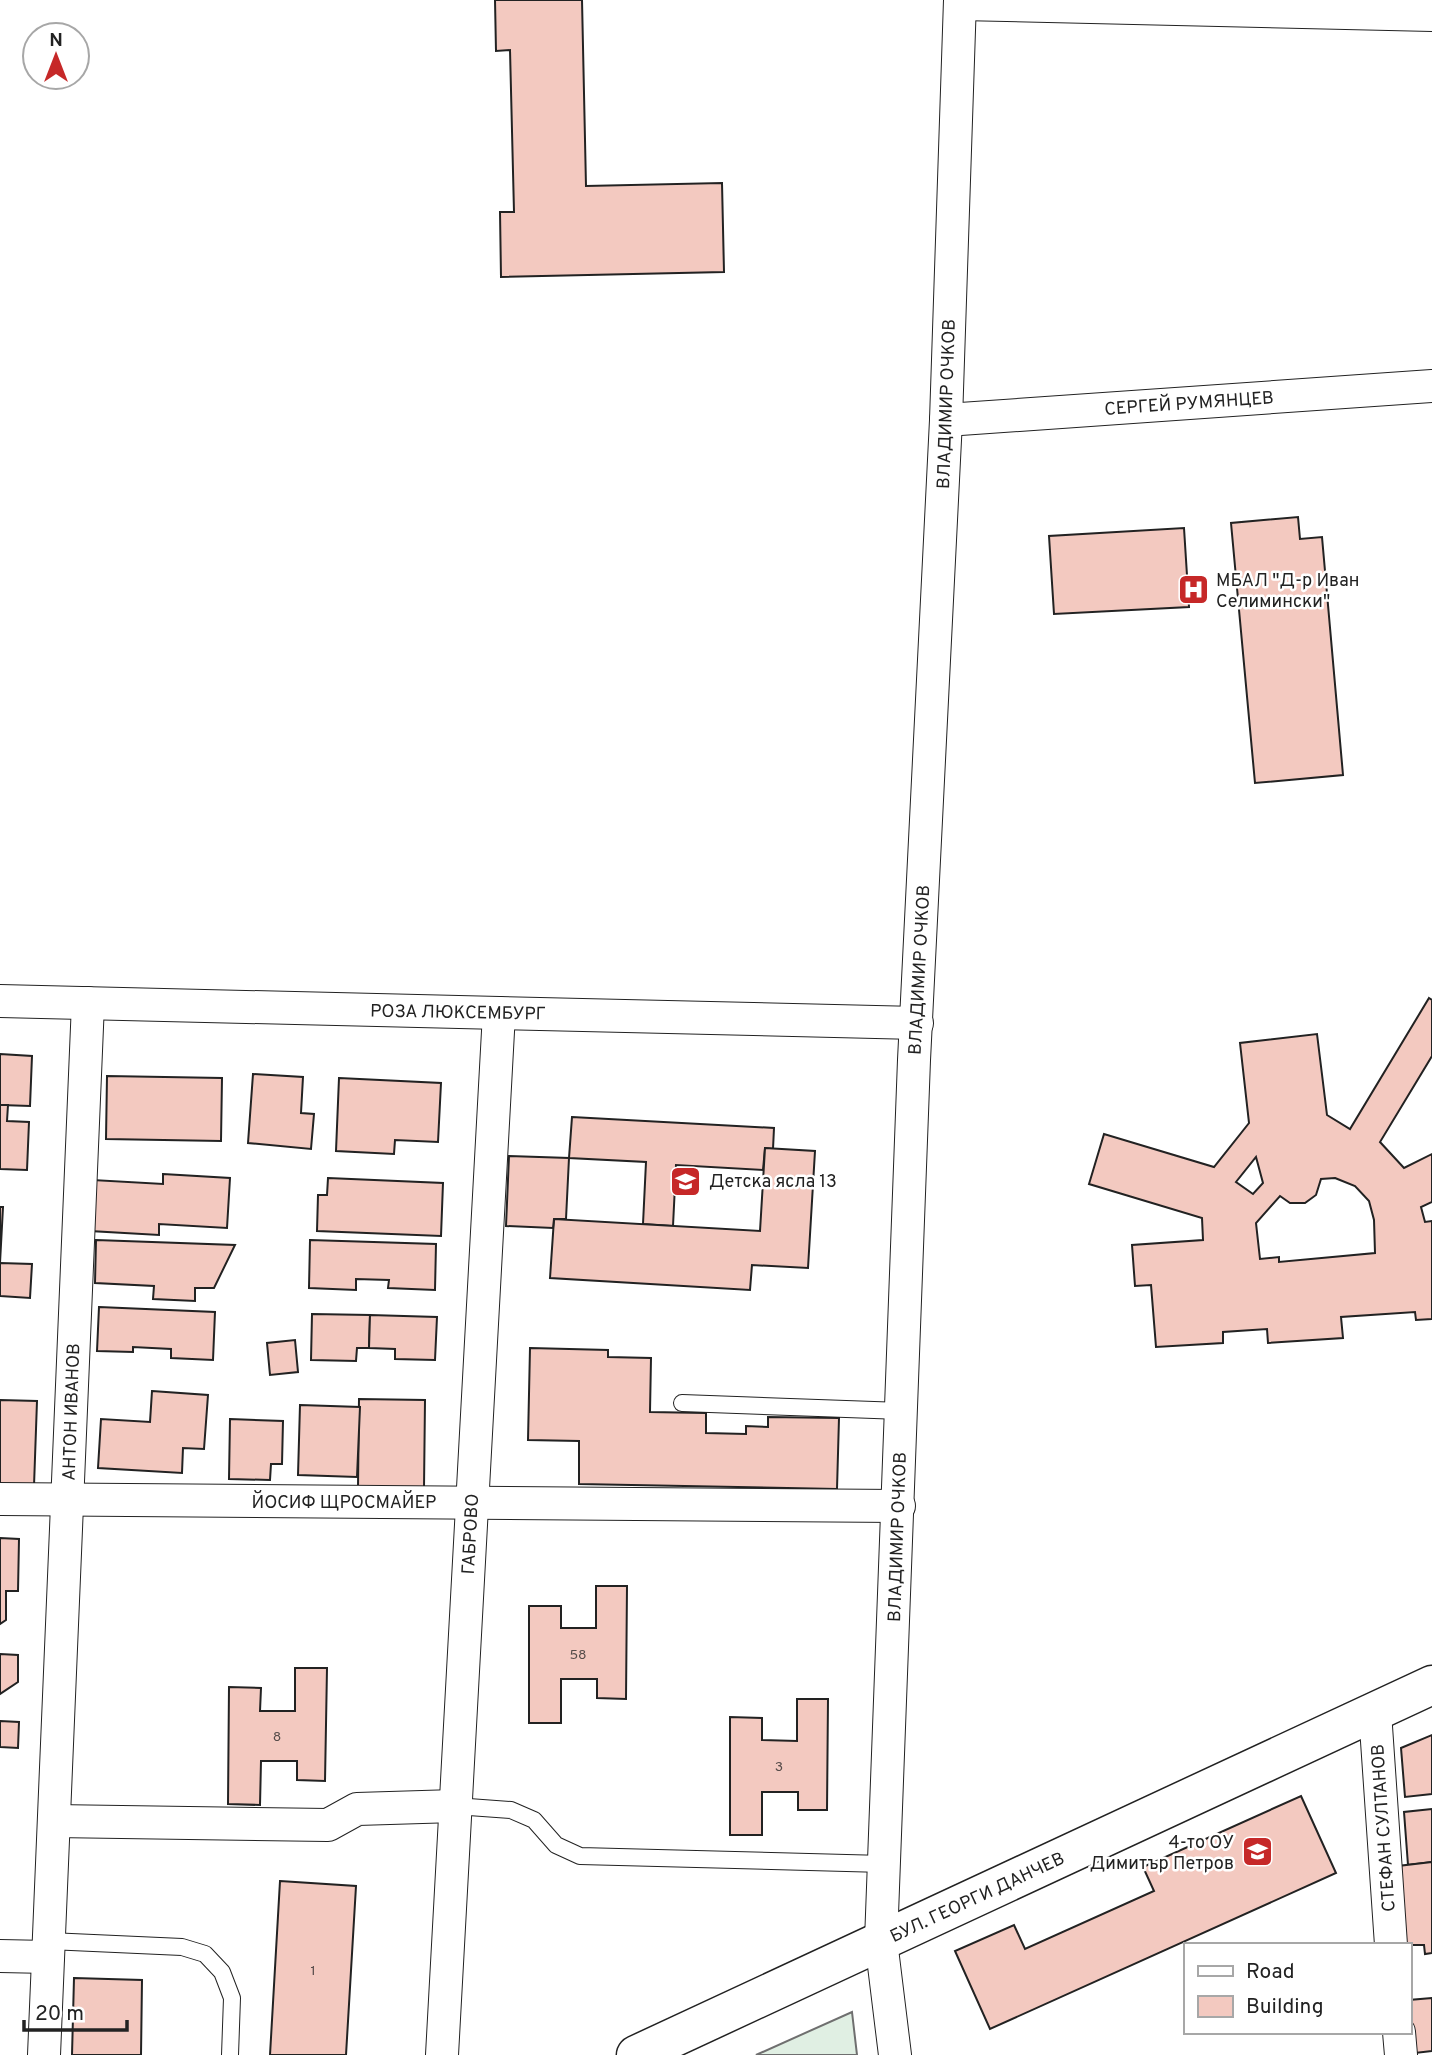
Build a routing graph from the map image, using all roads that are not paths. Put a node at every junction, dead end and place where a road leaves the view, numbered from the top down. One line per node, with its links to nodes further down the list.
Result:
1 (960, 2): 2 (street); 4 (street, ВЛАДИМИР ОЧКОВ)
2 (1432, 15)
3 (1432, 386): 4 (street, СЕРГЕЙ РУМЯНЦЕВ)
4 (946, 420): 8 (street, ВЛАДИМИР ОЧКОВ)
5 (0, 1001): 6 (street, РОЗА ЛЮКСЕМБУРГ)
6 (88, 1003): 7 (street, РОЗА ЛЮКСЕМБУРГ); 12 (street, АНТОН ИВАНОВ)
7 (499, 1013): 8 (street, РОЗА ЛЮКСЕМБУРГ); 13 (street, ГАБРОВО)
8 (917, 1023): 10 (street, ВЛАДИМИР ОЧКОВ)
9 (682, 1402): 10 (lane)
10 (902, 1410): 14 (street, ВЛАДИМИР ОЧКОВ)
11 (0, 1499): 12 (street, ЙОСИФ ЩРОСМАЙЕР)
12 (67, 1500): 13 (street, ЙОСИФ ЩРОСМАЙЕР); 18 (street, АНТОН ИВАНОВ)
13 (472, 1503): 14 (street, ЙОСИФ ЩРОСМАЙЕР); 17 (street, ГАБРОВО)
14 (899, 1506): 19 (street, ВЛАДИМИР ОЧКОВ)
15 (1432, 1685): 16 (main road, БУЛ. ГЕОРГИ ДАНЧЕВ)
16 (1374, 1712): 20 (main road, БУЛ. ГЕОРГИ ДАНЧЕВ); 21 (street, СТЕФАН СУЛТАНОВ)
17 (455, 1806): 18 (street); 19 (lane); 27 (street, ГАБРОВО)
18 (54, 1821): 22 (street, АНТОН ИВАНОВ)
19 (884, 1864): 20 (street, ВЛАДИМИР ОЧКОВ)
20 (881, 1941): 28 (main road, БУЛ. ГЕОРГИ ДАНЧЕВ); 29 (street, ВЛАДИМИР ОЧКОВ)
21 (1391, 1943)
22 (48, 1949): 23 (street); 25 (street, АНТОН ИВАНОВ); 26 (lane)
23 (0, 1956)
24 (1399, 2034): 30 (street)
25 (44, 2055)
26 (230, 2055)
27 (442, 2055)
28 (636, 2055)
29 (895, 2055)
30 (1401, 2055)

